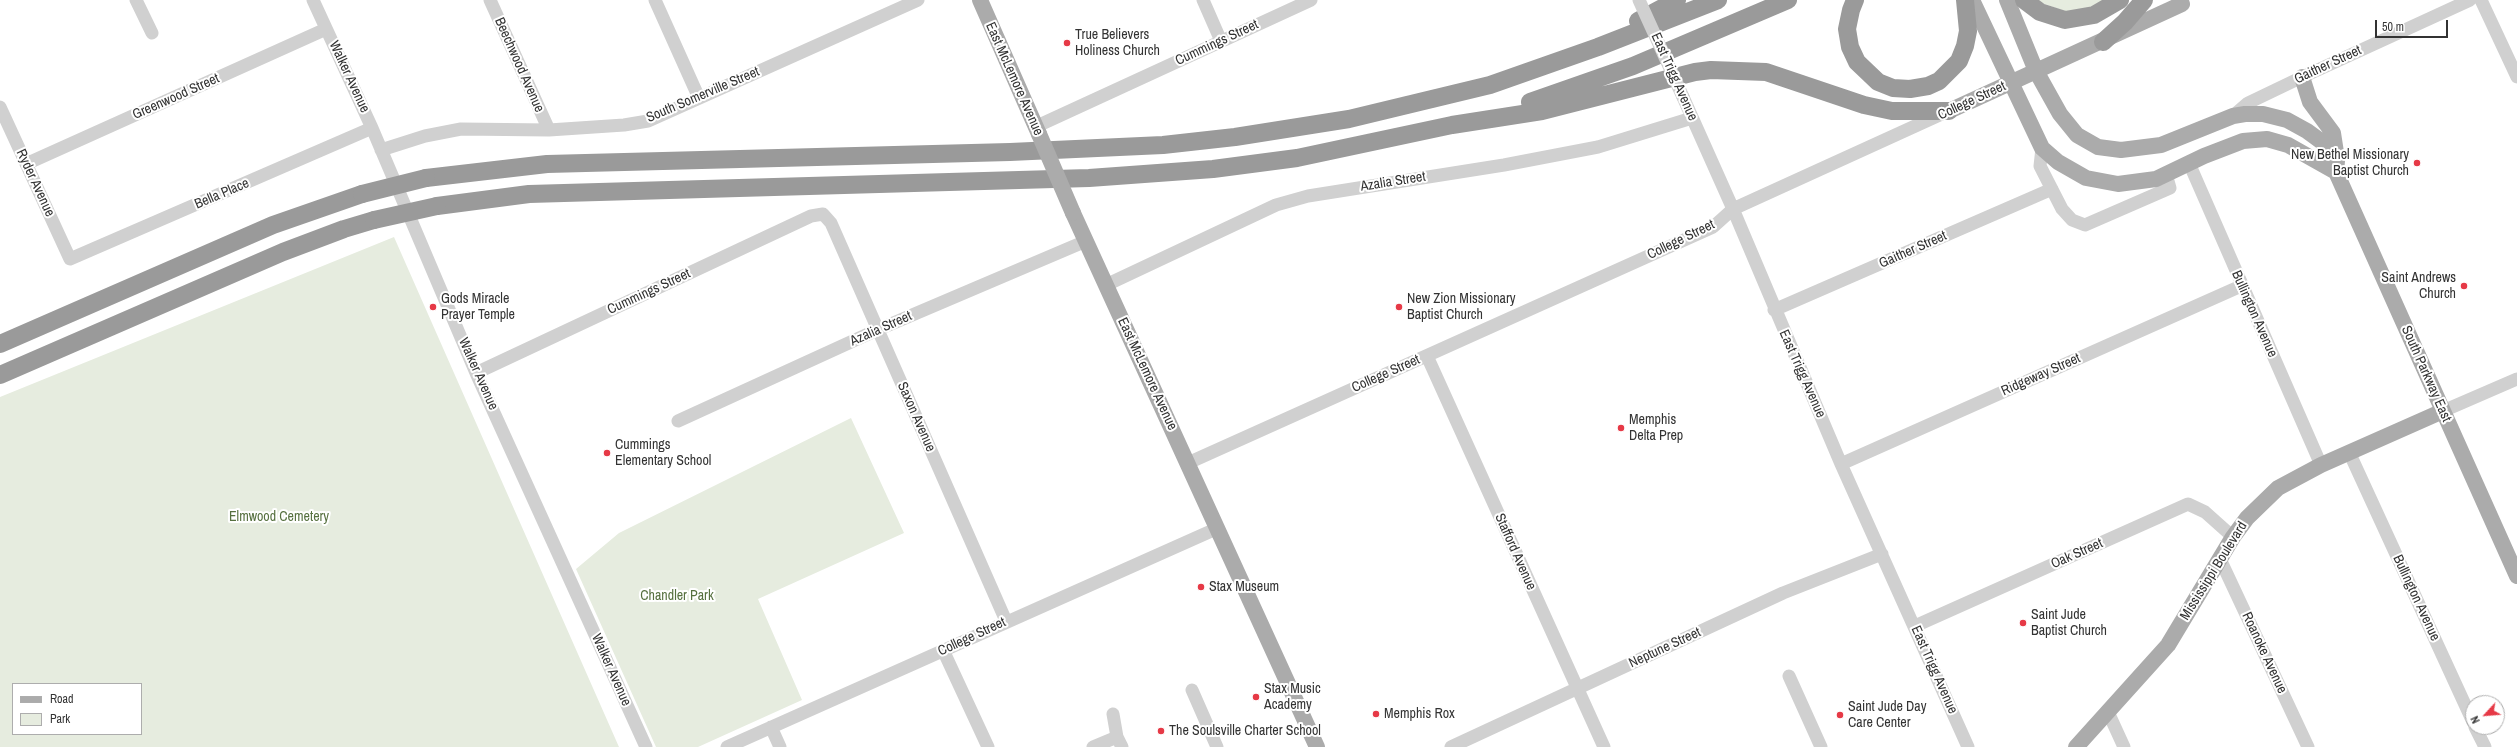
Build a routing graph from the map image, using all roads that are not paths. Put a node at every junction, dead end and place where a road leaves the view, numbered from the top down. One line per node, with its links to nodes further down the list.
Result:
1 (136, 0): 24 (street)
2 (313, 0): 23 (street, Walker Avenue)
3 (490, 0): 39 (street, Beechwood Avenue)
4 (655, 0): 32 (street)
5 (918, 0): 32 (street, South Somerville Street)
6 (980, 0): 40 (main road, East McLemore Avenue)
7 (1203, 0): 25 (street)
8 (1311, 0): 25 (street, Cummings Street)
9 (1640, 0): 36 (street, East Trigg Avenue, bridge)
10 (1677, 0): 27 (highway)
11 (1718, 0): 27 (highway)
12 (1788, 0): 37 (highway)
13 (1855, 0): 14 (highway)
14 (1965, 0)
15 (1972, 0): 31 (main road)
16 (2006, 0): 28 (main road, South Parkway East)
17 (2024, 0): 18 (highway)
18 (2120, 0)
19 (2144, 0): 26 (highway)
20 (2470, 0): 29 (street, Gaither Street)
21 (2481, 0): 30 (street)
22 (2185, 1): 26 (main road, College Street)
23 (326, 29): 38 (street, Walker Avenue); 44 (street, Greenwood Street)
24 (152, 33)
25 (1221, 41): 40 (street, Cummings Street)
26 (2103, 42): 28 (main road, College Street)
27 (1598, 47): 56 (highway, bridge)
28 (2036, 71): 31 (main road, College Street); 35 (main road, South Parkway East)
29 (2302, 77): 35 (street, Gaither Street); 45 (main road, South Parkway East)
30 (2517, 77)
31 (2011, 83): 34 (main road, College Street); 41 (main road)
32 (699, 98): 39 (street, South Somerville Street)
33 (0, 107): 44 (street, Ryder Avenue)
34 (1949, 111): 37 (highway); 48 (street, College Street)
35 (2232, 116): 45 (main road, South Parkway East)
36 (1692, 118): 48 (street, East Trigg Avenue); 52 (street, Azalia Street)
37 (1461, 123): 59 (highway, bridge)
38 (372, 128): 42 (street, Walker Avenue); 51 (street, Bella Place)
39 (549, 130): 42 (street, South Somerville Street)
40 (1037, 130): 50 (main road, East McLemore Avenue, bridge)
41 (2042, 148): 46 (main road); 47 (street)
42 (381, 150): 58 (street, Walker Avenue)
43 (2189, 163): 45 (main road); 46 (main road); 53 (street, Bullington Avenue)
44 (26, 164): 51 (street, Ryder Avenue)
45 (2337, 166): 61 (main road, South Parkway East)
46 (2166, 174): 47 (street)
47 (2052, 189): 54 (street, Gaither Street)
48 (1733, 210): 54 (street, East Trigg Avenue); 57 (street, College Street)
49 (823, 214): 55 (street, Saxon Avenue); 58 (street, Cummings Street)
50 (1086, 240): 52 (main road, East McLemore Avenue); 55 (street, Azalia Street)
51 (70, 258)
52 (1106, 285): 64 (main road, East McLemore Avenue)
53 (2241, 286): 65 (street, Ridgeway Street); 66 (street, Bullington Avenue)
54 (1774, 310): 65 (street, East Trigg Avenue)
55 (877, 330): 62 (street, Azalia Street); 72 (street, Saxon Avenue)
56 (0, 344)
57 (1427, 356): 64 (street, College Street); 76 (street, Stafford Avenue)
58 (476, 373): 84 (street, Walker Avenue)
59 (0, 375)
60 (2517, 379): 61 (street, Mississippi Boulevard)
61 (2442, 411): 63 (main road, Mississippi Boulevard); 71 (main road, South Parkway East)
62 (678, 422)
63 (2350, 452): 66 (main road, Mississippi Boulevard); 78 (street, Bullington Avenue)
64 (1188, 463): 67 (main road, East McLemore Avenue)
65 (1841, 464): 69 (street, East Trigg Avenue)
66 (2321, 465): 68 (main road, Mississippi Boulevard)
67 (1218, 528): 72 (street, College Street); 90 (main road, East McLemore Avenue)
68 (2233, 537): 70 (main road, Mississippi Boulevard); 73 (street, Oak Street)
69 (1882, 554): 73 (street, East Trigg Avenue); 76 (street, Neptune Street)
70 (2220, 559): 79 (main road, Mississippi Boulevard); 97 (street, Roanoke Avenue)
71 (2517, 576)
72 (1006, 621): 74 (street, College Street)
73 (1915, 626): 94 (street, East Trigg Avenue)
74 (943, 650): 81 (street, College Street); 87 (street)
75 (1789, 676): 93 (street)
76 (1577, 689): 91 (street, Neptune Street); 92 (street, Stafford Avenue)
77 (1192, 690): 89 (street)
78 (2465, 704)
79 (2108, 712): 95 (main road, Mississippi Boulevard); 96 (street)
80 (1113, 714): 83 (street)
81 (771, 727): 85 (street, College Street); 86 (street)
82 (2479, 735): 98 (street)
83 (1120, 742): 88 (street)
84 (646, 747)
85 (727, 747)
86 (780, 747)
87 (988, 747)
88 (1093, 747)
89 (1217, 747)
90 (1317, 747)
91 (1451, 747)
92 (1604, 747)
93 (1821, 747)
94 (1968, 747)
95 (2076, 747)
96 (2124, 747)
97 (2308, 747)
98 (2484, 747)

